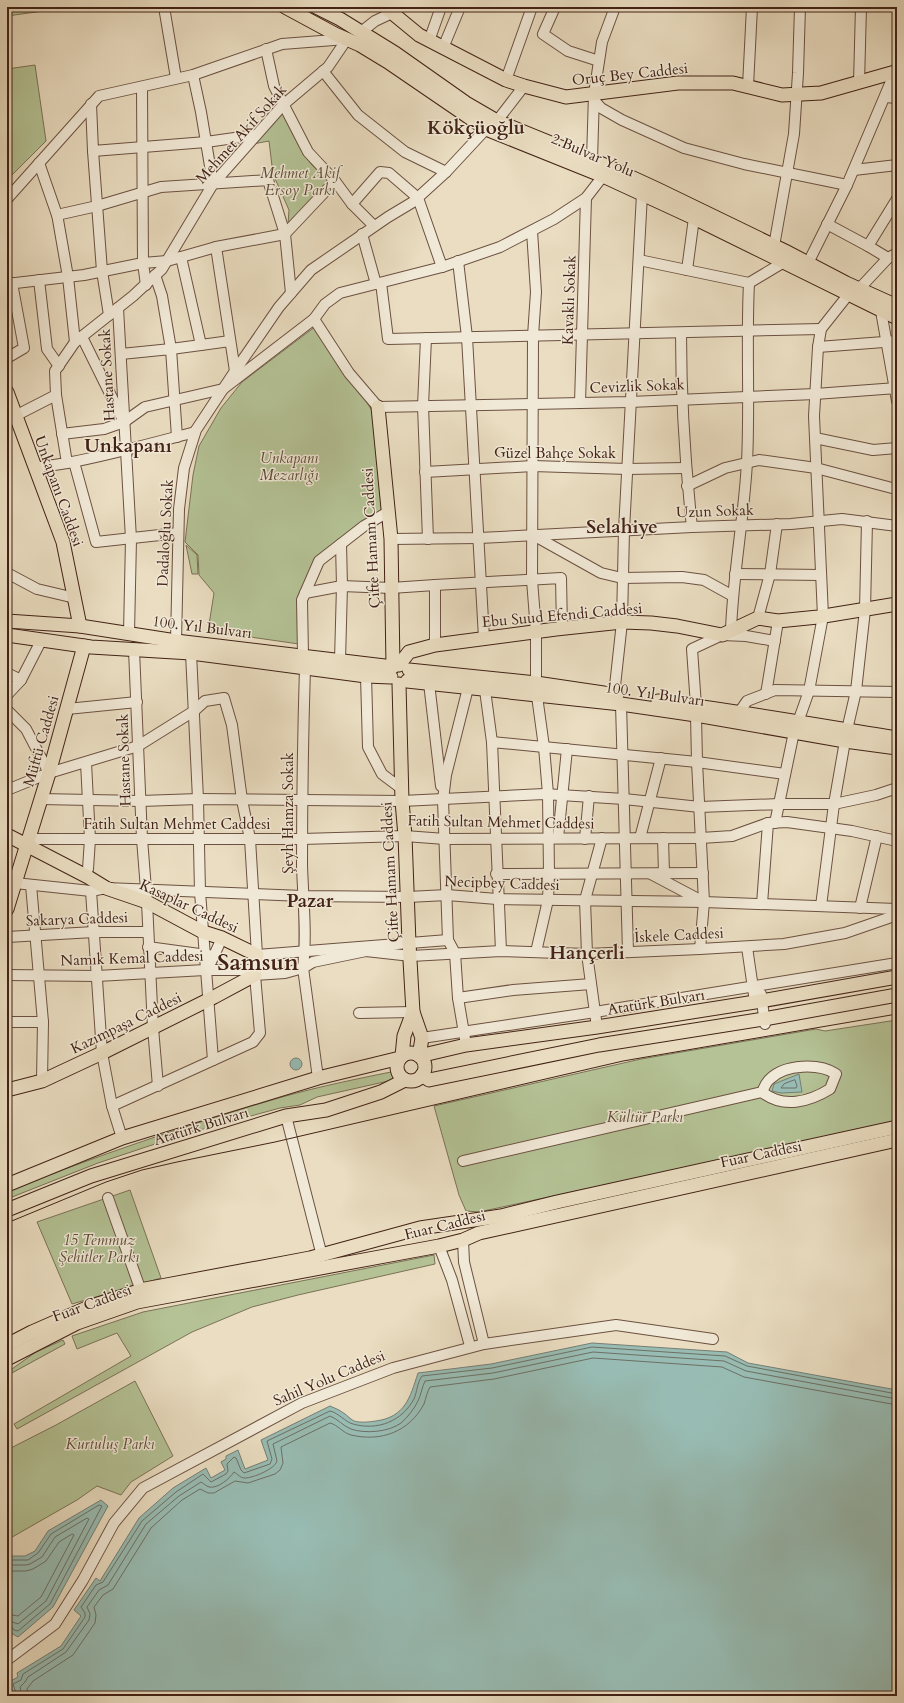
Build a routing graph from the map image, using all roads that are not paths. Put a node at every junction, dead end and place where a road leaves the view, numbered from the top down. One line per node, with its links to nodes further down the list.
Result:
1 (164, 7): 23 (street)
2 (285, 7): 13 (main road, 2.Bulvar Yolu)
3 (316, 7): 13 (main road); 14 (main road, 2.Bulvar Yolu)
4 (441, 7): 16 (street)
5 (460, 7): 17 (street)
6 (532, 7): 24 (street)
7 (555, 7): 19 (street)
8 (615, 7): 19 (street)
9 (752, 7): 27 (street)
10 (800, 7): 29 (street)
11 (861, 7): 25 (street)
12 (391, 9): 14 (street); 16 (main road, Oruç Bey Caddesi)
13 (311, 22): 15 (main road, 2.Bulvar Yolu)
14 (361, 32): 35 (main road, 2.Bulvar Yolu)
15 (347, 39): 18 (street); 20 (street, Mehmet Akif Sokak); 36 (main road, 2.Bulvar Yolu)
16 (429, 41): 17 (main road, Oruç Bey Caddesi)
17 (443, 48): 24 (main road, Oruç Bey Caddesi)
18 (266, 49): 22 (street); 34 (street)
19 (599, 61): 30 (street)
20 (323, 71): 34 (street, Mehmet Akif Sokak); 45 (street)
21 (896, 71): 25 (main road, Oruç Bey Caddesi); 31 (street)
22 (193, 75): 23 (street); 38 (street)
23 (176, 78): 28 (street)
24 (506, 80): 26 (main road, Oruç Bey Caddesi)
25 (859, 83): 29 (main road, Oruç Bey Caddesi)
26 (524, 86): 30 (main road, Oruç Bey Caddesi); 35 (street)
27 (748, 86): 29 (main road, Oruç Bey Caddesi); 30 (main road, Oruç Bey Caddesi)
28 (142, 87): 33 (street); 39 (street)
29 (796, 94): 46 (street)
30 (594, 97): 41 (street); 46 (street)
31 (885, 97): 32 (street); 44 (street)
32 (897, 98)
33 (91, 104): 40 (street); 42 (street)
34 (283, 105): 37 (street, Mehmet Akif Sokak); 48 (street)
35 (497, 121): 41 (main road, 2.Bulvar Yolu)
36 (486, 128): 45 (street, Dadaloğlu Sokak); 47 (main road, 2.Bulvar Yolu)
37 (256, 135): 38 (street); 49 (street, Mehmet Akif Sokak)
38 (206, 142): 39 (street); 49 (street)
39 (142, 148): 40 (street); 51 (street)
40 (93, 151): 58 (street)
41 (592, 160): 66 (main road, 2.Bulvar Yolu)
42 (39, 163): 55 (street); 59 (street)
43 (897, 165): 44 (street)
44 (854, 170): 50 (street)
45 (446, 172): 53 (street, Dadaloğlu Sokak)
46 (788, 173): 50 (street); 66 (street)
47 (603, 176): 52 (main road, 2.Bulvar Yolu); 54 (street)
48 (335, 182): 57 (street); 64 (street)
49 (213, 184): 51 (street); 64 (street); 72 (street, Mehmet Akif Sokak)
50 (847, 185): 61 (street)
51 (142, 192): 58 (street); 75 (street)
52 (642, 194): 60 (main road, 2.Bulvar Yolu); 71 (street)
53 (418, 198): 57 (street); 62 (street, Dadaloğlu Sokak); 77 (street)
54 (586, 198): 63 (street); 99 (street, Kavaklı Sokak)
55 (7, 199)
56 (897, 199): 67 (street)
57 (352, 204): 62 (street)
58 (97, 206): 59 (street); 79 (street)
59 (57, 214): 81 (street)
60 (694, 218): 74 (main road, 2.Bulvar Yolu); 78 (street)
61 (827, 224): 67 (street); 76 (street)
62 (374, 226): 65 (street, Dadaloğlu Sokak)
63 (532, 231): 73 (street); 100 (street)
64 (285, 234): 68 (street); 88 (street)
65 (362, 234): 83 (street); 88 (street, Dadaloğlu Sokak)
66 (774, 246): 76 (main road, 2.Bulvar Yolu)
67 (868, 246): 70 (street)
68 (216, 247): 69 (street); 104 (street)
69 (181, 257): 72 (street); 107 (street)
70 (894, 257): 87 (street)
71 (639, 260): 78 (street); 98 (street)
72 (167, 261): 75 (street); 80 (street, Mehmet Akif Sokak)
73 (458, 261): 77 (street); 101 (street)
74 (784, 262): 84 (street); 87 (main road, 2.Bulvar Yolu)
75 (143, 263): 79 (street); 86 (street)
76 (808, 263): 87 (main road, 2.Bulvar Yolu)
77 (442, 267): 83 (street)
78 (687, 270): 84 (street)
79 (102, 271): 81 (street); 92 (street)
80 (155, 275): 86 (street, Mehmet Akif Sokak); 109 (street)
81 (68, 277): 82 (street); 103 (street)
82 (39, 280): 85 (street); 112 (street)
83 (378, 283): 94 (street); 102 (street)
84 (749, 283): 96 (street)
85 (9, 284): 111 (street)
86 (146, 285): 90 (street, Mehmet Akif Sokak)
87 (854, 292): 89 (main road, 2.Bulvar Yolu); 91 (main road, 2.Bulvar Yolu); 95 (street)
88 (292, 293): 113 (street, Dadaloğlu Sokak)
89 (897, 306)
90 (118, 308): 92 (street, Mehmet Akif Sokak); 110 (street, Hastane Sokak)
91 (881, 310): 93 (main road, 2.Bulvar Yolu); 105 (street)
92 (109, 315): 103 (street, Mehmet Akif Sokak)
93 (897, 318)
94 (314, 319): 115 (street); 128 (street)
95 (821, 329): 96 (street); 108 (street)
96 (746, 332): 97 (street); 119 (street)
97 (681, 333): 98 (street); 121 (street)
98 (634, 334): 99 (street); 123 (street)
99 (583, 335): 100 (street); 124 (street, Kavaklı Sokak)
100 (533, 336): 101 (street); 125 (street)
101 (467, 337): 102 (street); 126 (street)
102 (426, 338): 127 (street)
103 (79, 339): 112 (street, Mehmet Akif Sokak); 130 (street)
104 (230, 341): 107 (street); 113 (street)
105 (886, 341): 106 (street); 108 (street); 114 (street)
106 (897, 341)
107 (201, 345): 109 (street)
108 (818, 347): 117 (street)
109 (171, 349): 110 (street); 120 (street)
110 (121, 354): 130 (street, Hastane Sokak)
111 (7, 358)
112 (59, 366): 118 (street, Mehmet Akif Sokak)
113 (235, 370): 115 (street, Dadaloğlu Sokak)
114 (896, 388): 117 (street, Cevizlik Sokak); 122 (street)
115 (223, 389): 120 (street); 131 (street, Dadaloğlu Sokak)
116 (7, 392): 129 (main road, Unkapanı Caddesi)
117 (815, 394): 119 (street, Cevizlik Sokak); 134 (street)
118 (56, 395): 129 (street); 132 (street, Mehmet Akif Sokak)
119 (748, 397): 121 (street, Cevizlik Sokak); 138 (street)
120 (175, 400): 130 (street); 133 (street)
121 (681, 400): 123 (street, Cevizlik Sokak); 141 (street)
122 (897, 401)
123 (630, 402): 124 (street, Cevizlik Sokak); 144 (street)
124 (580, 403): 125 (street, Cevizlik Sokak)
125 (533, 404): 126 (street, Cevizlik Sokak); 139 (street)
126 (470, 405): 127 (street, Cevizlik Sokak); 143 (street)
127 (423, 406): 128 (street, Cevizlik Sokak); 145 (street)
128 (378, 407): 148 (main road, Çifte Hamam Caddesi)
129 (15, 416): 140 (main road, Unkapanı Caddesi)
130 (124, 422): 132 (street); 135 (street, Hastane Sokak)
131 (195, 432): 133 (street); 156 (street, Dadaloğlu Sokak)
132 (62, 434): 137 (street, Mehmet Akif Sokak)
133 (177, 437): 135 (street)
134 (815, 438): 136 (street); 142 (street)
135 (126, 448): 137 (street); 159 (street, Hastane Sokak)
136 (897, 448)
137 (71, 462): 140 (street); 159 (street, Mehmet Akif Sokak)
138 (747, 462): 142 (street); 146 (street); 152 (street)
139 (533, 466): 143 (street, Güzel Bahçe Sokak); 144 (street, Güzel Bahçe Sokak); 157 (street)
140 (35, 468): 175 (main road, Unkapanı Caddesi)
141 (686, 468): 144 (street, Güzel Bahçe Sokak); 146 (street)
142 (816, 468): 147 (street); 149 (street)
143 (474, 469): 145 (street, Güzel Bahçe Sokak); 158 (street)
144 (627, 469): 155 (street)
145 (425, 472): 160 (street)
146 (687, 486): 154 (street)
147 (897, 488)
148 (388, 512): 161 (main road, Çifte Hamam Caddesi); 162 (street, Şeyh Hamza Sokak)
149 (819, 521): 150 (street, Uzun Sokak); 151 (street, Uzun Sokak); 166 (street)
150 (867, 521): 153 (street, Uzun Sokak); 177 (street)
151 (777, 524): 152 (street, Uzun Sokak); 165 (street)
152 (741, 525): 154 (street, Uzun Sokak); 164 (street)
153 (897, 526)
154 (692, 527): 155 (street, Uzun Sokak)
155 (624, 530): 157 (street, Uzun Sokak); 167 (street)
156 (178, 533): 159 (street); 192 (street, Dadaloğlu Sokak)
157 (533, 535): 158 (street, Uzun Sokak); 167 (street); 168 (street)
158 (480, 538): 160 (street, Uzun Sokak); 169 (street)
159 (131, 539): 187 (street, Hastane Sokak)
160 (428, 539): 161 (street, Uzun Sokak)
161 (391, 540): 172 (main road, Çifte Hamam Caddesi)
162 (341, 544): 171 (street); 173 (street, Şeyh Hamza Sokak)
163 (7, 573): 175 (street)
164 (735, 574): 165 (street); 174 (street)
165 (770, 574): 166 (street); 179 (street)
166 (821, 575): 178 (street)
167 (622, 578): 174 (street); 182 (street)
168 (532, 580): 169 (street); 185 (street); 186 (street)
169 (481, 583): 170 (street); 190 (street)
170 (435, 585): 172 (street); 194 (street)
171 (342, 586): 172 (street); 173 (street); 198 (street)
172 (391, 588): 201 (main road, Çifte Hamam Caddesi)
173 (305, 593): 199 (street, Şeyh Hamza Sokak)
174 (733, 596): 188 (street)
175 (74, 598): 183 (main road, Unkapanı Caddesi)
176 (897, 604): 177 (main road)
177 (864, 610): 178 (main road); 209 (street)
178 (823, 616): 181 (main road); 208 (street)
179 (758, 618): 181 (main road); 188 (main road)
180 (7, 621): 183 (main road, 100. Yıl Bulvarı)
181 (778, 621): 193 (street)
182 (622, 622): 185 (main road, Ebu Suud Efendi Caddesi); 188 (main road, Ebu Suud Efendi Caddesi); 214 (street)
183 (77, 626): 184 (main road, 100. Yıl Bulvarı); 195 (main road, Unkapanı Caddesi)
184 (94, 628): 187 (main road, 100. Yıl Bulvarı); 195 (main road)
185 (562, 629): 186 (main road, Ebu Suud Efendi Caddesi)
186 (536, 631): 190 (main road, Ebu Suud Efendi Caddesi); 205 (street)
187 (129, 633): 192 (main road, 100. Yıl Bulvarı)
188 (727, 633): 193 (street); 218 (street)
189 (7, 635): 191 (main road, 100. Yıl Bulvarı)
190 (484, 638): 194 (main road, Ebu Suud Efendi Caddesi)
191 (42, 639): 195 (main road, 100. Yıl Bulvarı); 203 (street)
192 (176, 641): 199 (main road, 100. Yıl Bulvarı)
193 (775, 641): 211 (street)
194 (435, 645): 201 (main road, Ebu Suud Efendi Caddesi)
195 (82, 646): 196 (main road, 100. Yıl Bulvarı); 216 (main road, Müftü Caddesi)
196 (134, 650): 197 (main road, 100. Yıl Bulvarı); 215 (street, Hastane Sokak)
197 (190, 653): 199 (main road, 100. Yıl Bulvarı); 219 (street)
198 (340, 660): 199 (main road, 100. Yıl Bulvarı); 201 (main road, 100. Yıl Bulvarı)
199 (304, 661): 202 (main road, 100. Yıl Bulvarı); 247 (street, Şeyh Hamza Sokak)
200 (7, 673): 203 (street)
201 (400, 674): 202 (main road, 100. Yıl Bulvarı); 204 (main road, 100. Yıl Bulvarı); 205 (main road, 100. Yıl Bulvarı); 238 (main road, Çifte Hamam Caddesi)
202 (366, 676): 238 (street)
203 (21, 680): 212 (street)
204 (429, 683): 206 (main road, 100. Yıl Bulvarı); 248 (street)
205 (536, 683): 214 (main road, 100. Yıl Bulvarı)
206 (468, 688): 207 (main road, 100. Yıl Bulvarı); 248 (street)
207 (485, 690): 213 (main road, 100. Yıl Bulvarı); 224 (street)
208 (809, 691): 209 (street); 211 (street); 221 (street)
209 (856, 691): 210 (street); 222 (street)
210 (897, 692)
211 (766, 694): 220 (street)
212 (7, 695)
213 (537, 696): 214 (main road, 100. Yıl Bulvarı); 226 (street)
214 (618, 700): 218 (main road, 100. Yıl Bulvarı); 229 (street)
215 (137, 702): 216 (street); 225 (street, Hastane Sokak)
216 (67, 709): 233 (main road, Müftü Caddesi)
217 (7, 710): 233 (street)
218 (696, 710): 220 (main road, 100. Yıl Bulvarı); 221 (main road, 100. Yıl Bulvarı); 231 (street)
219 (194, 711): 225 (street); 245 (street); 246 (street)
220 (740, 711): 221 (main road, 100. Yıl Bulvarı)
221 (796, 727): 222 (main road, 100. Yıl Bulvarı); 234 (street)
222 (846, 736): 223 (main road, 100. Yıl Bulvarı); 227 (main road, 100. Yıl Bulvarı); 252 (street)
223 (897, 738)
224 (492, 742): 226 (street); 239 (street)
225 (138, 746): 232 (street); 249 (street, Hastane Sokak)
226 (544, 747): 228 (street); 237 (street)
227 (897, 748)
228 (568, 749): 229 (street); 240 (street)
229 (623, 754): 230 (street); 242 (street)
230 (661, 758): 231 (street); 250 (street)
231 (697, 762): 234 (street); 253 (street)
232 (86, 763): 233 (street); 244 (street)
233 (49, 773): 236 (street); 243 (main road, Müftü Caddesi)
234 (785, 774): 251 (street)
235 (897, 788): 252 (street)
236 (7, 790)
237 (548, 794): 239 (street); 240 (street); 259 (street)
238 (402, 795): 247 (street); 248 (street); 257 (main road, Çifte Hamam Caddesi)
239 (493, 795): 248 (street); 272 (street)
240 (563, 795): 241 (street); 259 (street)
241 (589, 796): 242 (street); 260 (street)
242 (624, 798): 250 (street); 262 (street)
243 (40, 799): 244 (street); 274 (main road, Müftü Caddesi)
244 (88, 799): 249 (street); 266 (street)
245 (198, 799): 246 (street); 249 (street); 268 (street)
246 (242, 800): 247 (street); 269 (street)
247 (302, 800): 270 (street, Şeyh Hamza Sokak)
248 (443, 800): 271 (street)
249 (141, 801): 267 (street, Hastane Sokak)
250 (650, 801): 253 (street); 263 (street)
251 (779, 804): 252 (street); 253 (street); 254 (street)
252 (834, 804): 255 (street)
253 (700, 807): 265 (street)
254 (772, 823): 255 (street, Fatih Sultan Mehmet Caddesi); 265 (street, Fatih Sultan Mehmet Caddesi); 298 (street)
255 (831, 828): 258 (street, Fatih Sultan Mehmet Caddesi); 299 (street)
256 (7, 835): 274 (main road, Kasaplar Caddesi)
257 (405, 836): 270 (street, Fatih Sultan Mehmet Caddesi); 271 (street, Fatih Sultan Mehmet Caddesi); 292 (main road, Çifte Hamam Caddesi)
258 (877, 836): 273 (street, Fatih Sultan Mehmet Caddesi); 300 (street)
259 (553, 838): 260 (street, Fatih Sultan Mehmet Caddesi); 272 (street, Fatih Sultan Mehmet Caddesi); 278 (street)
260 (585, 838): 261 (street, Fatih Sultan Mehmet Caddesi)
261 (602, 838): 262 (street, Fatih Sultan Mehmet Caddesi); 279 (street)
262 (625, 838): 263 (street, Fatih Sultan Mehmet Caddesi); 280 (street)
263 (640, 838): 264 (street, Fatih Sultan Mehmet Caddesi)
264 (663, 838): 265 (street, Fatih Sultan Mehmet Caddesi); 282 (street)
265 (701, 838): 276 (street)
266 (90, 839): 267 (street, Fatih Sultan Mehmet Caddesi); 274 (street, Fatih Sultan Mehmet Caddesi); 275 (street)
267 (142, 839): 268 (street, Fatih Sultan Mehmet Caddesi); 290 (street, Hastane Sokak)
268 (198, 839): 269 (street, Fatih Sultan Mehmet Caddesi); 287 (street)
269 (250, 839): 270 (street, Fatih Sultan Mehmet Caddesi); 288 (street)
270 (302, 839): 291 (street, Şeyh Hamza Sokak)
271 (444, 839): 272 (street, Fatih Sultan Mehmet Caddesi); 289 (street)
272 (495, 839): 277 (street)
273 (897, 841)
274 (28, 842): 283 (main road, Müftü Caddesi); 285 (main road, Kasaplar Caddesi)
275 (88, 869)
276 (703, 873): 282 (street); 297 (street)
277 (496, 874): 278 (street); 293 (street)
278 (549, 874): 279 (street); 294 (street)
279 (592, 874): 280 (street); 295 (street)
280 (626, 874): 281 (street); 296 (street)
281 (650, 874): 282 (street); 297 (street)
282 (664, 874)
283 (10, 880): 284 (street); 301 (main road, Müftü Caddesi)
284 (31, 885): 286 (street); 307 (street)
285 (106, 888): 286 (street); 290 (main road, Kasaplar Caddesi)
286 (91, 891): 304 (street)
287 (200, 892): 288 (street, Necipbey Caddesi); 290 (street, Necipbey Caddesi); 306 (street)
288 (254, 894): 291 (street, Necipbey Caddesi); 322 (street)
289 (447, 895): 292 (street, Necipbey Caddesi); 293 (street, Necipbey Caddesi); 310 (street)
290 (147, 896): 305 (street, Hastane Sokak); 306 (main road, Kasaplar Caddesi)
291 (303, 896): 292 (street, Necipbey Caddesi); 315 (street, Şeyh Hamza Sokak)
292 (408, 897): 311 (main road, Çifte Hamam Caddesi)
293 (497, 899): 294 (street, Necipbey Caddesi); 316 (street)
294 (548, 900): 295 (street, Necipbey Caddesi); 317 (street)
295 (585, 900): 296 (street, Necipbey Caddesi); 320 (street)
296 (627, 901): 297 (street, Necipbey Caddesi); 318 (street)
297 (704, 902): 298 (street, Necipbey Caddesi); 314 (street)
298 (762, 904): 299 (street, Necipbey Caddesi)
299 (821, 906): 300 (street, Necipbey Caddesi)
300 (860, 908): 302 (street, Necipbey Caddesi)
301 (7, 909)
302 (897, 909)
303 (897, 914): 312 (street, İskele Caddesi)
304 (94, 932): 305 (street, Sakarya Caddesi); 307 (street, Sakarya Caddesi); 331 (street)
305 (148, 932): 313 (street, Hastane Sokak)
306 (203, 932): 309 (main road, Kasaplar Caddesi); 321 (street)
307 (34, 935): 308 (street, Sakarya Caddesi); 330 (street)
308 (7, 936)
309 (222, 938): 321 (street); 322 (main road, Kasaplar Caddesi)
310 (448, 940): 311 (street); 319 (street)
311 (409, 943): 315 (street); 323 (main road, Çifte Hamam Caddesi)
312 (747, 946): 314 (street, İskele Caddesi); 334 (street)
313 (148, 947): 321 (street); 328 (street, Hastane Sokak)
314 (700, 950): 318 (street, İskele Caddesi)
315 (305, 951): 322 (street); 325 (street, Şeyh Hamza Sokak)
316 (501, 951): 317 (street, İskele Caddesi); 319 (street, İskele Caddesi)
317 (536, 952): 320 (street, İskele Caddesi)
318 (628, 952): 320 (street, İskele Caddesi)
319 (455, 953): 323 (street, İskele Caddesi); 336 (street)
320 (587, 954): 333 (street)
321 (209, 955): 326 (street)
322 (257, 956): 327 (street)
323 (411, 956): 325 (street, İskele Caddesi); 338 (main road, Çifte Hamam Caddesi)
324 (897, 963): 334 (street)
325 (303, 968): 327 (street, Namık Kemal Caddesi); 354 (street, Şeyh Hamza Sokak)
326 (206, 970): 327 (street, Namık Kemal Caddesi); 328 (street, Namık Kemal Caddesi); 337 (street)
327 (256, 972): 337 (main road, Kazımpaşa Caddesi); 352 (street)
328 (150, 974): 331 (street, Namık Kemal Caddesi); 345 (street, Hastane Sokak)
329 (7, 975): 330 (street, Namık Kemal Caddesi)
330 (38, 976): 331 (street, Namık Kemal Caddesi); 343 (street)
331 (97, 976): 349 (street)
332 (897, 977): 334 (main road, Atatürk Bulvarı)
333 (591, 984): 336 (street); 339 (street)
334 (758, 995): 339 (street); 341 (street); 344 (main road, Atatürk Bulvarı)
335 (897, 995): 341 (main road)
336 (458, 998): 348 (street)
337 (208, 1000): 345 (main road, Kazımpaşa Caddesi); 352 (street)
338 (413, 1012): 340 (street); 346 (main road, Çifte Hamam Caddesi); 347 (main road)
339 (595, 1012): 344 (street); 348 (street)
340 (359, 1013)
341 (765, 1021): 353 (main road)
342 (7, 1022): 343 (street)
343 (43, 1022): 356 (street)
344 (597, 1027): 348 (main road, Atatürk Bulvarı)
345 (152, 1028): 349 (main road, Kazımpaşa Caddesi); 357 (street, Hastane Sokak)
346 (421, 1035): 347 (main road); 348 (street); 350 (main road, Çifte Hamam Caddesi)
347 (404, 1036): 351 (main road)
348 (465, 1038): 350 (main road, Atatürk Bulvarı)
349 (102, 1053): 356 (main road, Kazımpaşa Caddesi); 360 (street)
350 (419, 1056): 351 (main road); 353 (main road)
351 (401, 1057): 354 (main road, Atatürk Bulvarı); 355 (main road)
352 (213, 1060): 357 (street)
353 (422, 1075): 355 (main road)
354 (318, 1078): 363 (main road, Atatürk Bulvarı)
355 (405, 1080): 361 (main road, Atatürk Bulvarı)
356 (42, 1081): 358 (main road, Kazımpaşa Caddesi)
357 (158, 1086): 360 (street)
358 (7, 1090)
359 (762, 1092): 359 (street); 367 (street)
360 (112, 1106): 363 (street)
361 (286, 1116): 371 (main road, Atatürk Bulvarı); 377 (street)
362 (897, 1127): 365 (main road, Fuar Caddesi)
363 (122, 1138): 369 (main road, Atatürk Bulvarı)
364 (897, 1140): 366 (main road, Fuar Caddesi)
365 (827, 1141): 366 (street); 368 (main road, Fuar Caddesi)
366 (830, 1157): 368 (main road, Fuar Caddesi)
367 (463, 1161)
368 (685, 1180): 372 (main road, Fuar Caddesi); 374 (main road, Fuar Caddesi)
369 (7, 1185)
370 (108, 1198): 378 (street)
371 (7, 1210)
372 (457, 1222): 373 (main road, Fuar Caddesi); 374 (main road)
373 (420, 1228): 376 (main road); 377 (main road, Fuar Caddesi)
374 (463, 1240): 375 (main road, Fuar Caddesi); 379 (street)
375 (439, 1246): 376 (main road, Fuar Caddesi); 380 (street)
376 (426, 1248): 385 (main road, Fuar Caddesi)
377 (322, 1256): 378 (main road, Fuar Caddesi)
378 (141, 1290): 383 (main road, Fuar Caddesi)
379 (478, 1322): 380 (street); 382 (street)
380 (464, 1324): 384 (street)
381 (713, 1339): 382 (street, Sahil Yolu Caddesi)
382 (484, 1344): 384 (street, Sahil Yolu Caddesi)
383 (7, 1345)
384 (470, 1346): 386 (street, Sahil Yolu Caddesi)
385 (7, 1359)
386 (7, 1660)

